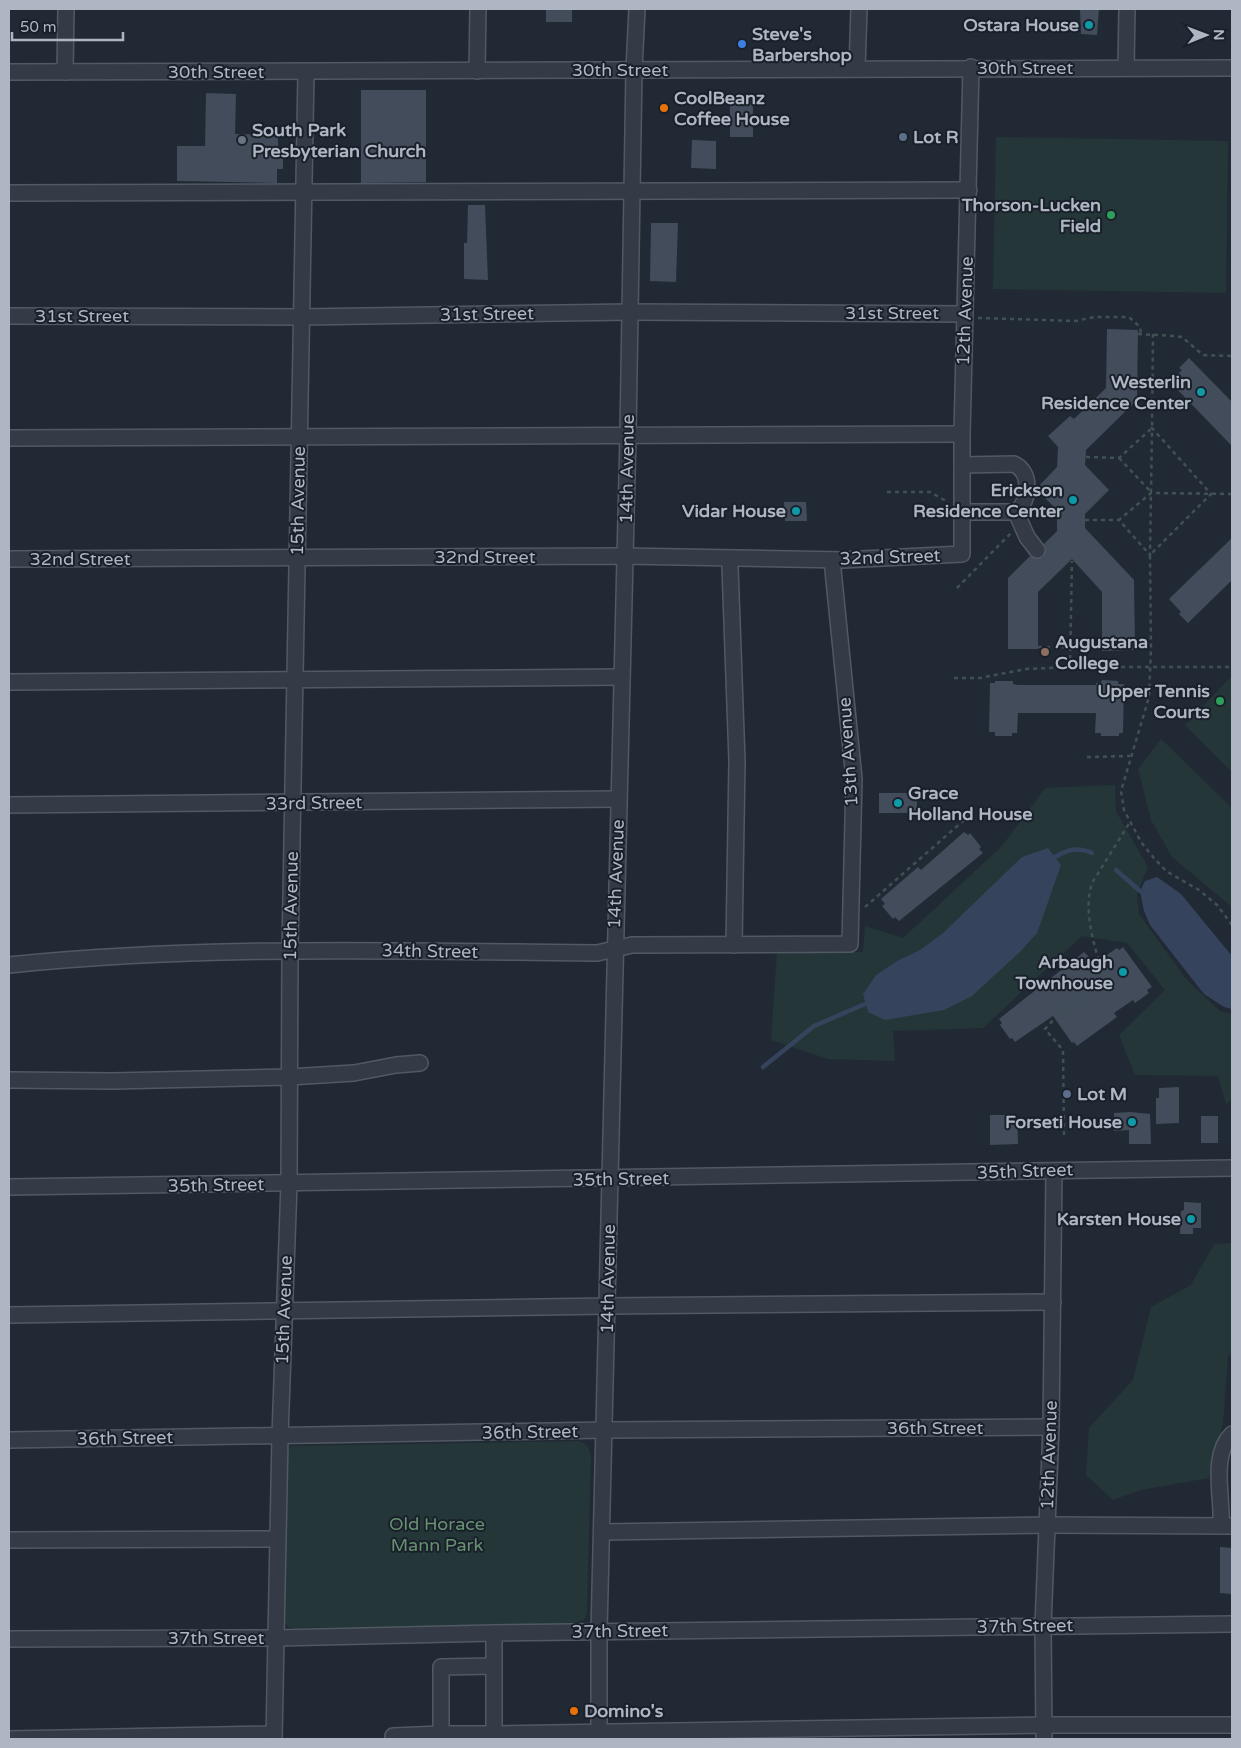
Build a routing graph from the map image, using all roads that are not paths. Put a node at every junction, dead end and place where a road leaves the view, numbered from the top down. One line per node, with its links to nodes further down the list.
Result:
1 (66, 9): 13 (street)
2 (478, 9): 11 (street)
3 (637, 9): 9 (street, 14th Avenue)
4 (858, 9): 10 (street)
5 (1127, 9): 7 (street)
6 (971, 68): 7 (street, 30th Street); 10 (street, 30th Street); 15 (street, 12th Avenue)
7 (1126, 68): 8 (street, 30th Street)
8 (1232, 68)
9 (634, 69): 10 (street, 30th Street); 11 (street, 30th Street); 16 (street, 14th Avenue)
10 (857, 69)
11 (476, 70): 14 (street, 30th Street)
12 (9, 72): 13 (street, 30th Street)
13 (65, 72): 14 (street, 30th Street)
14 (306, 72): 18 (street, 15th Avenue)
15 (969, 190): 16 (street); 22 (street, 12th Avenue)
16 (632, 191): 18 (street); 19 (street, 14th Avenue)
17 (9, 192): 18 (street)
18 (304, 193): 21 (street, 15th Avenue)
19 (630, 312): 21 (street, 31st Street); 22 (street, 31st Street); 23 (street, 14th Avenue)
20 (9, 316): 21 (street, 31st Street)
21 (302, 316): 25 (street, 15th Avenue)
22 (965, 316): 24 (street, 12th Avenue)
23 (628, 434): 24 (street); 25 (street); 32 (street, 14th Avenue)
24 (962, 434): 27 (street, 12th Avenue)
25 (300, 437): 26 (street); 33 (street, 15th Avenue)
26 (9, 438)
27 (962, 465): 28 (street, 12th Avenue); 29 (street)
28 (962, 511): 29 (street); 31 (street, 12th Avenue)
29 (1018, 517): 30 (street)
30 (1037, 550)
31 (962, 554): 35 (street, 32nd Street)
32 (624, 556): 33 (street, 32nd Street); 35 (street, 32nd Street); 37 (street, 14th Avenue)
33 (296, 558): 34 (street, 32nd Street); 38 (street, 15th Avenue)
34 (9, 559)
35 (832, 560): 43 (street, 13th Avenue)
36 (730, 567): 44 (street)
37 (622, 677): 38 (street); 40 (street, 14th Avenue)
38 (294, 680): 39 (street); 41 (street, 15th Avenue)
39 (9, 682)
40 (618, 799): 41 (street, 33rd Street); 45 (street, 14th Avenue)
41 (293, 803): 42 (street, 33rd Street); 46 (street, 15th Avenue)
42 (9, 805)
43 (850, 944): 44 (street, 34th Street)
44 (734, 945): 45 (street, 34th Street)
45 (614, 948): 46 (street, 34th Street); 53 (street, 14th Avenue)
46 (290, 950): 47 (street, 34th Street); 49 (street, 15th Avenue)
47 (9, 965)
48 (420, 1063): 49 (street)
49 (289, 1077): 50 (street); 54 (street, 15th Avenue)
50 (9, 1080)
51 (1232, 1168): 52 (street, 35th Street)
52 (1054, 1171): 53 (street, 35th Street); 56 (street, 12th Avenue)
53 (610, 1179): 54 (street, 35th Street); 57 (street, 14th Avenue)
54 (289, 1184): 55 (street, 35th Street); 58 (street, 15th Avenue)
55 (9, 1187)
56 (1053, 1302): 57 (street); 60 (street, 12th Avenue)
57 (608, 1306): 58 (street); 61 (street, 14th Avenue)
58 (284, 1312): 59 (street); 63 (street, 15th Avenue)
59 (9, 1315)
60 (1050, 1427): 61 (street, 36th Street); 65 (street, 12th Avenue)
61 (605, 1430): 63 (street, 36th Street); 67 (street, 14th Avenue)
62 (1232, 1434): 66 (street)
63 (280, 1436): 64 (street, 36th Street); 69 (street, 15th Avenue)
64 (9, 1440)
65 (1047, 1526): 66 (street); 67 (street); 71 (street, 12th Avenue)
66 (1227, 1526)
67 (602, 1532): 72 (street, 14th Avenue)
68 (9, 1540): 69 (street)
69 (278, 1540): 74 (street, 15th Avenue)
70 (1232, 1624): 71 (street, 37th Street)
71 (1043, 1626): 72 (street, 37th Street); 78 (street, 12th Avenue)
72 (599, 1632): 73 (street, 37th Street); 83 (street, 14th Avenue)
73 (494, 1633): 74 (street, 37th Street); 76 (street)
74 (276, 1638): 75 (street, 37th Street); 84 (street, 15th Avenue)
75 (9, 1639)
76 (494, 1666): 79 (street); 81 (street)
77 (1232, 1726): 78 (street)
78 (1044, 1732): 83 (street)
79 (441, 1734): 80 (street); 81 (street)
80 (393, 1736)
81 (494, 1736): 82 (street)
82 (532, 1736): 83 (street)
83 (600, 1736)
84 (274, 1737): 86 (street)
85 (9, 1739): 86 (street)
86 (109, 1739)

